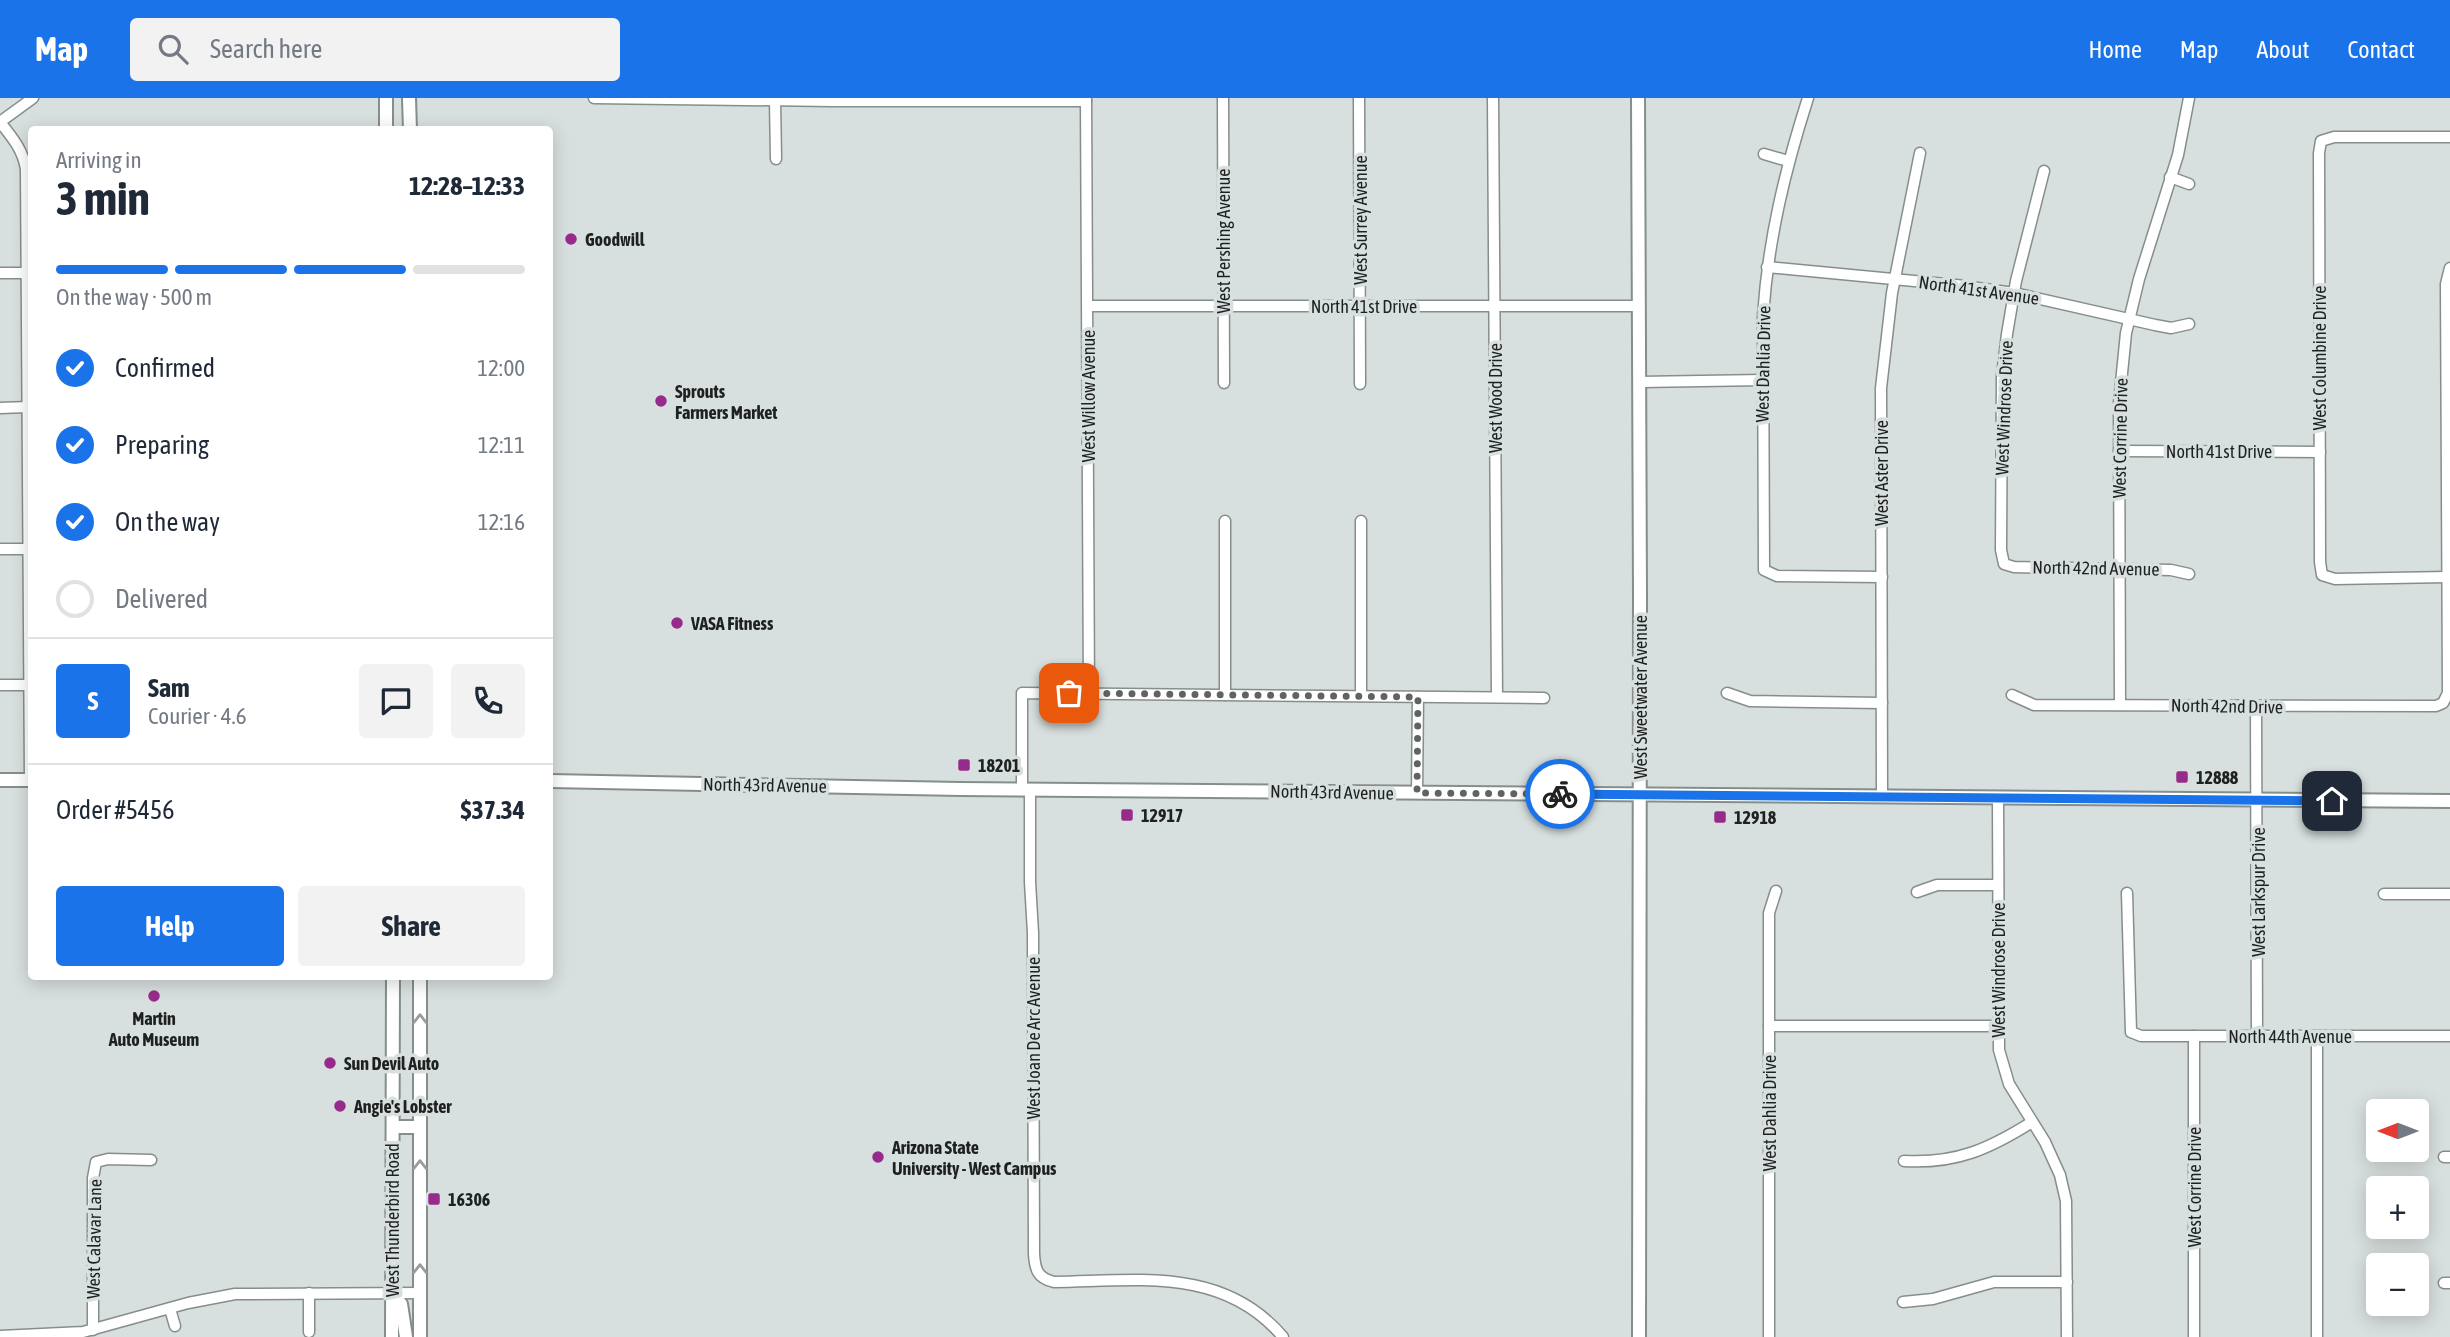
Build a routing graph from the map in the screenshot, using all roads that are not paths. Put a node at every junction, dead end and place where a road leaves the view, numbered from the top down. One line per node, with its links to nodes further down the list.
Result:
1 (33, 98): 16 (street)
2 (386, 98): 17 (main road)
3 (410, 98): 18 (main road)
4 (594, 98): 11 (street)
5 (1223, 98): 33 (street, West Pershing Avenue)
6 (1359, 98): 35 (street, West Surrey Avenue)
7 (1493, 98): 36 (street, West Wood Drive)
8 (1638, 98): 37 (main road, West Sweetwater Avenue)
9 (1808, 98): 23 (street, West Dahlia Drive)
10 (2189, 98): 25 (street, West Corrine Drive)
11 (708, 99): 14 (street)
12 (956, 99): 13 (street); 15 (street)
13 (1086, 99): 34 (street, West Willow Avenue)
14 (775, 100): 15 (street); 22 (street)
15 (832, 100)
16 (0, 122): 30 (street)
17 (386, 126)
18 (410, 126)
19 (2450, 137): 47 (street, West Columbine Drive)
20 (1920, 153): 31 (street, West Aster Drive)
21 (1764, 154): 23 (street)
22 (776, 159)
23 (1788, 162): 27 (street, West Dahlia Drive)
24 (2044, 171): 32 (street, West Windrose Drive)
25 (2170, 177): 26 (street); 38 (street, West Corrine Drive)
26 (2189, 184)
27 (1767, 267): 31 (street, North 41st Avenue); 40 (street, West Dahlia Drive)
28 (2450, 268): 56 (street)
29 (0, 273): 30 (street)
30 (27, 273): 44 (street)
31 (1894, 279): 32 (street, North 41st Avenue); 55 (street, West Aster Drive)
32 (2014, 293): 38 (street, North 41st Avenue); 52 (street, West Windrose Drive)
33 (1224, 305): 34 (street, North 41st Drive); 35 (street, North 41st Drive); 42 (street, West Pershing Avenue)
34 (1088, 306): 60 (street, West Willow Avenue)
35 (1360, 306): 36 (street, North 41st Drive); 43 (street, West Surrey Avenue)
36 (1494, 306): 37 (street, North 41st Drive); 65 (street, West Wood Drive)
37 (1639, 306): 41 (main road, West Sweetwater Avenue)
38 (2129, 319): 39 (street, North 41st Avenue); 46 (street, West Corrine Drive)
39 (2189, 324)
40 (1763, 380): 41 (street); 55 (street, West Dahlia Drive)
41 (1640, 382): 75 (main road, West Sweetwater Avenue)
42 (1224, 383)
43 (1360, 384)
44 (28, 407): 45 (street)
45 (0, 408)
46 (2119, 450): 47 (street, North 41st Drive); 53 (street, West Corrine Drive)
47 (2320, 452): 56 (street, West Columbine Drive)
48 (1225, 521): 61 (street)
49 (1361, 521): 63 (street)
50 (0, 549): 51 (street)
51 (28, 549)
52 (2004, 564): 53 (street, North 42nd Avenue)
53 (2119, 568): 54 (street, North 42nd Avenue); 68 (street, West Corrine Drive)
54 (2189, 574)
55 (1882, 577): 67 (street, West Aster Drive)
56 (2447, 577): 69 (street, North 42nd Drive)
57 (0, 685): 58 (street)
58 (28, 685)
59 (1727, 693): 67 (street)
60 (1089, 694): 61 (street); 73 (street, West Joan De Arc Avenue)
61 (1225, 695): 63 (street)
62 (2012, 695): 68 (street, North 42nd Drive)
63 (1361, 696): 64 (street)
64 (1418, 697): 65 (street); 74 (street)
65 (1497, 697): 66 (street)
66 (1544, 698)
67 (1882, 703): 76 (street, West Aster Drive)
68 (2120, 705): 69 (street, North 42nd Drive)
69 (2256, 707): 78 (street, West Larkspur Drive)
70 (0, 780): 71 (main road)
71 (28, 780)
72 (553, 781): 73 (main road, North 43rd Avenue)
73 (1026, 790): 74 (main road, North 43rd Avenue); 112 (street, West Joan De Arc Avenue)
74 (1417, 793): 75 (main road, North 43rd Avenue)
75 (1640, 795): 76 (main road, North 43rd Avenue); 113 (main road, West Sweetwater Avenue)
76 (1882, 796): 77 (main road, North 43rd Avenue)
77 (1998, 797): 78 (main road, North 43rd Avenue); 80 (street, West Windrose Drive)
78 (2258, 800): 79 (main road, North 43rd Avenue); 91 (street, West Larkspur Drive)
79 (2450, 802)
80 (1998, 885): 82 (street); 89 (street, West Windrose Drive)
81 (1776, 891): 88 (street, West Dahlia Drive)
82 (1917, 892)
83 (2127, 893): 90 (street, North 44th Avenue)
84 (2384, 894): 85 (street)
85 (2450, 894)
86 (393, 980): 95 (main road, West Thunderbird Road)
87 (420, 980): 96 (main road, West Thunderbird Road, one-way to 87)
88 (1769, 1026): 89 (street); 114 (street, West Dahlia Drive)
89 (1997, 1027): 94 (street, West Windrose Drive)
90 (2194, 1036): 91 (street, North 44th Avenue); 116 (street, West Corrine Drive)
91 (2257, 1036): 92 (street, North 44th Avenue)
92 (2317, 1036): 93 (street, North 44th Avenue); 117 (street)
93 (2450, 1036)
94 (2032, 1122): 98 (street); 99 (street, West Windrose Drive)
95 (393, 1127): 96 (main road); 101 (main road, West Thunderbird Road)
96 (420, 1127): 102 (main road, West Thunderbird Road, one-way to 96)
97 (151, 1160): 106 (street, West Calavar Lane)
98 (1904, 1161)
99 (2067, 1282): 103 (street); 115 (street, West Windrose Drive)
100 (309, 1293): 101 (street); 104 (street); 107 (street)
101 (392, 1293): 102 (street); 109 (main road, West Thunderbird Road); 110 (main road)
102 (420, 1293): 111 (main road, West Thunderbird Road)
103 (1903, 1302)
104 (170, 1309): 105 (street); 106 (street)
105 (175, 1326)
106 (93, 1330): 108 (street)
107 (309, 1332)
108 (0, 1336)
109 (393, 1337)
110 (406, 1337)
111 (420, 1337)
112 (1283, 1337)
113 (1639, 1337)
114 (1769, 1337)
115 (2067, 1337)
116 (2194, 1337)
117 (2317, 1337)

